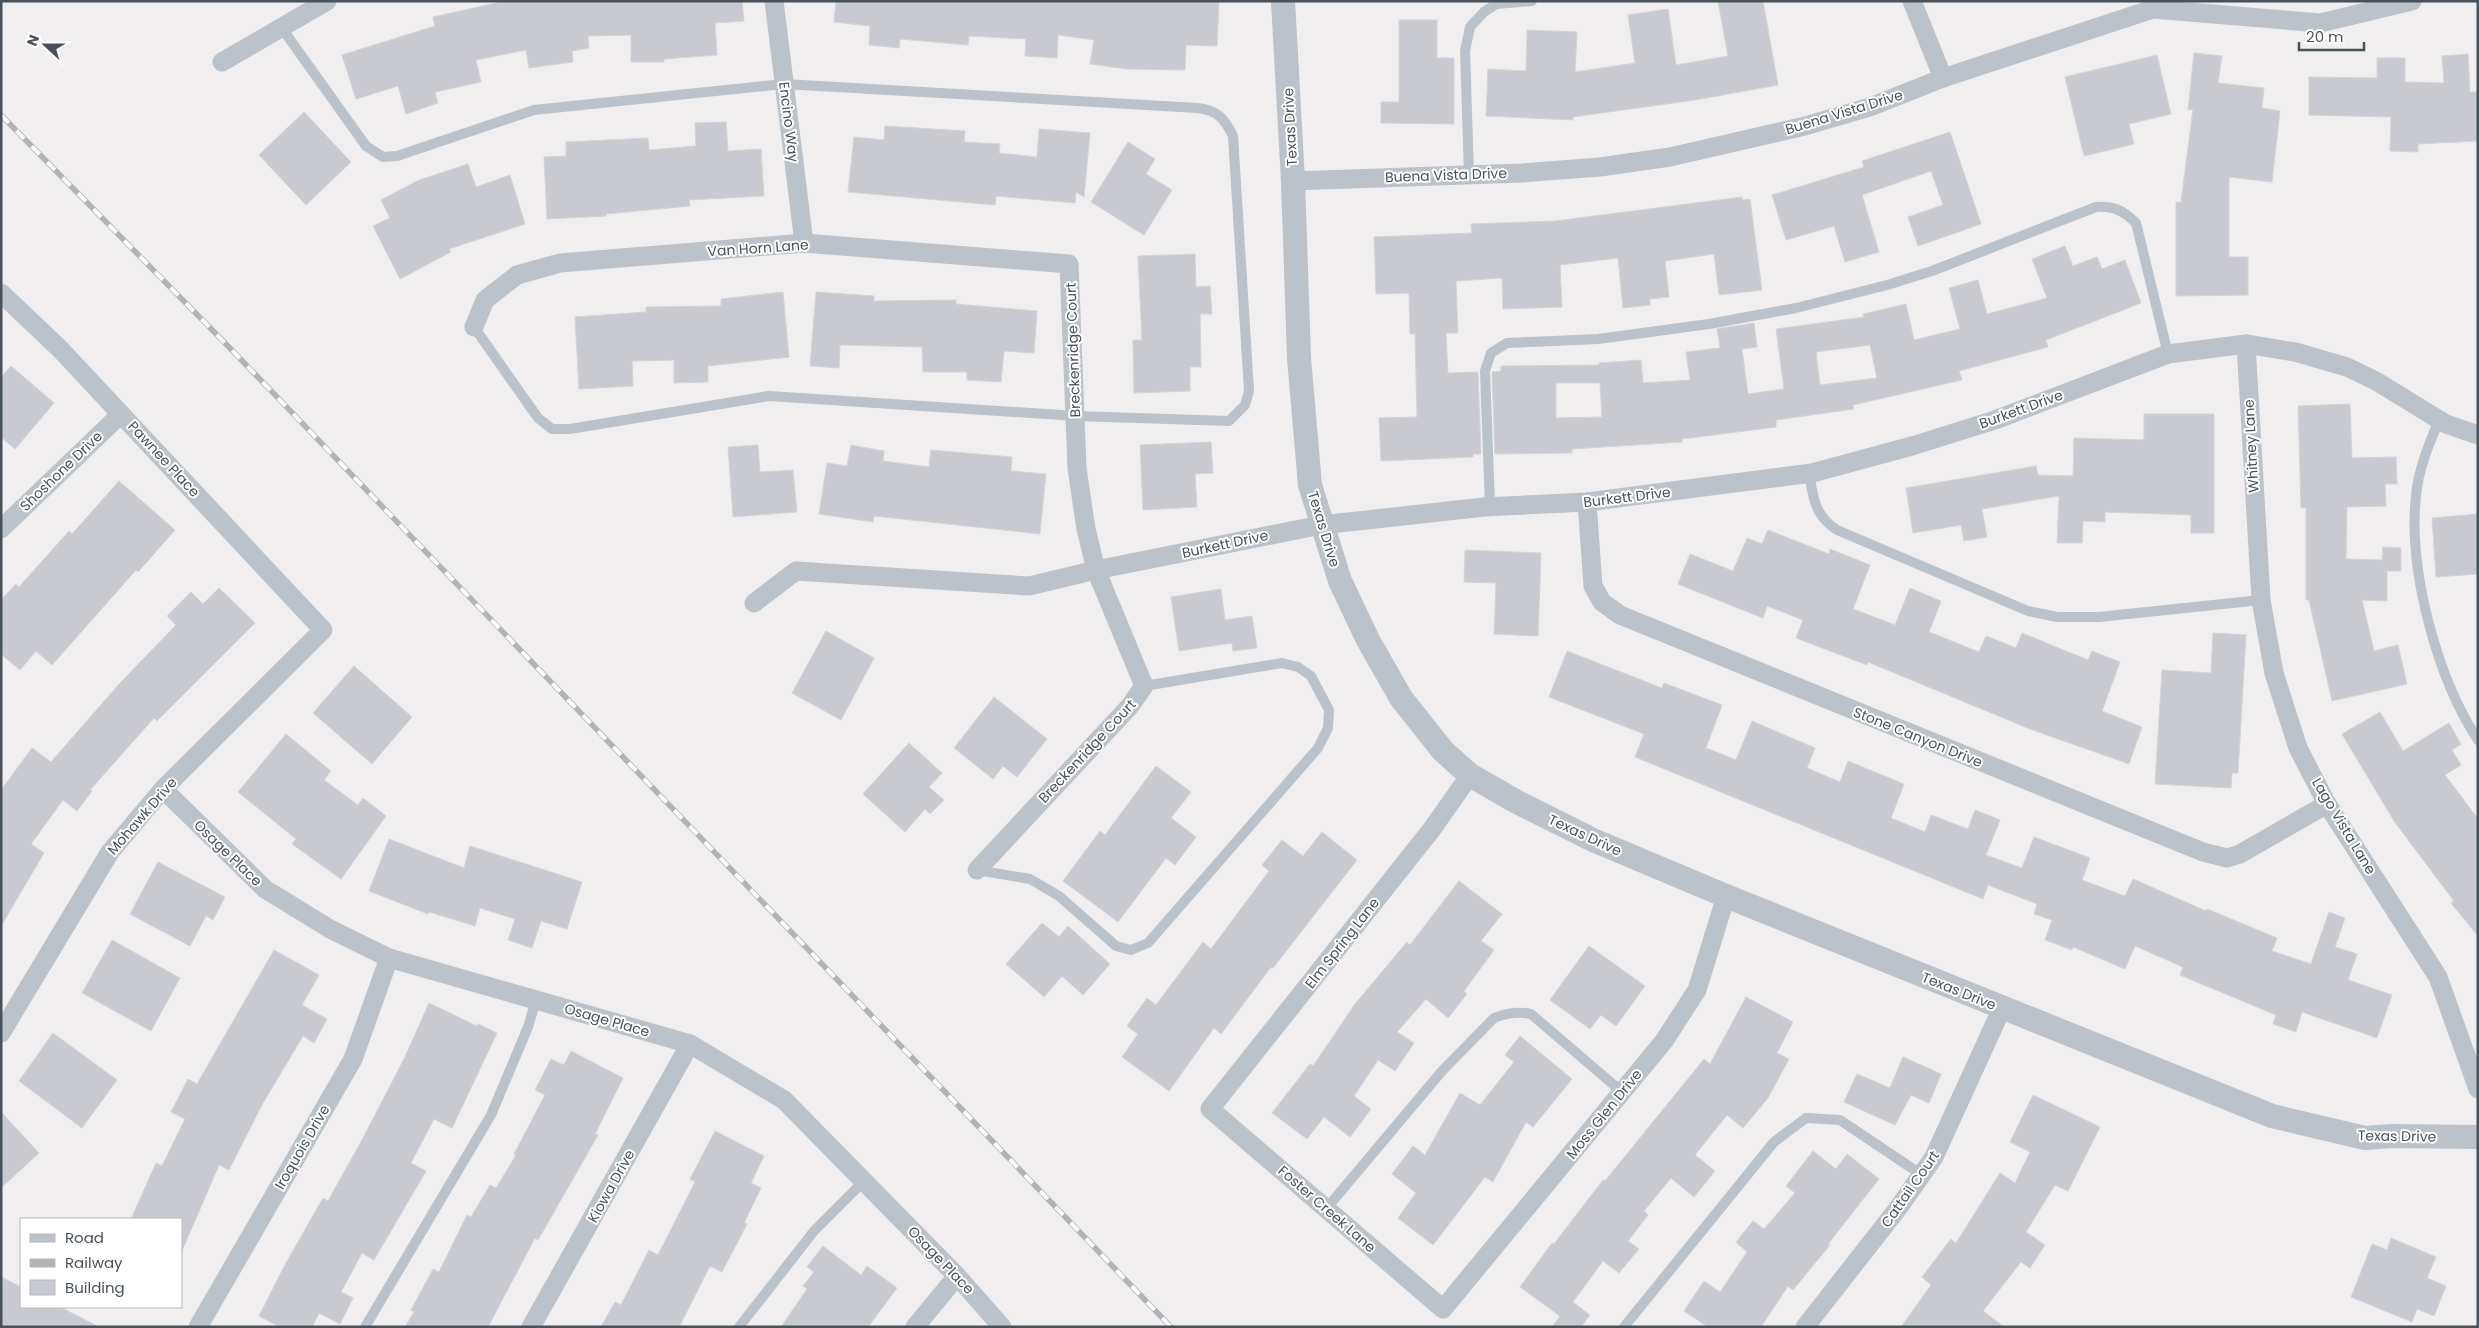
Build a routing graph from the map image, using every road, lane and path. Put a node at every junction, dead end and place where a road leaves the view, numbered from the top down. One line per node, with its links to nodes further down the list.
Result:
1 (327, 1): 7 (street)
2 (774, 1): 10 (street, Encino Way)
3 (1283, 1): 12 (street, Texas Drive)
4 (1532, 1): 11 (lane)
5 (1912, 1): 9 (street)
6 (2412, 1): 9 (street, Buena Vista Drive)
7 (280, 27): 8 (street); 10 (lane)
8 (222, 62)
9 (1943, 78): 11 (street, Buena Vista Drive)
10 (784, 84): 13 (street, Encino Way); 20 (lane)
11 (1469, 174): 12 (street, Buena Vista Drive)
12 (1293, 181): 26 (street, Texas Drive)
13 (804, 243): 14 (street, Van Horn Lane); 16 (street, Van Horn Lane)
14 (1069, 264): 20 (street, Breckenridge Court)
15 (1, 293): 19 (street, Pawnee Place)
16 (474, 327): 20 (lane)
17 (2246, 344): 18 (street, Burkett Drive); 21 (street, Burkett Drive); 28 (street, Whitney Lane)
18 (2168, 354): 23 (street, Burkett Drive); 25 (lane)
19 (121, 414): 27 (street, Shoshone Drive); 32 (street, Pawnee Place)
20 (1076, 416): 29 (street, Breckenridge Court)
21 (2439, 420): 22 (street, Burkett Drive); 34 (lane)
22 (2478, 435)
23 (1809, 473): 24 (street, Burkett Drive); 30 (lane)
24 (1587, 502): 25 (street, Burkett Drive); 37 (street, Stone Canyon Drive)
25 (1490, 507): 26 (street, Burkett Drive)
26 (1321, 524): 29 (street, Burkett Drive); 35 (street, Texas Drive)
27 (1, 529)
28 (2257, 548): 30 (street, Lago Vista Lane)
29 (1096, 570): 31 (street, Burkett Drive); 33 (street, Breckenridge Court)
30 (2261, 600): 37 (street, Lago Vista Lane)
31 (754, 604)
32 (323, 630): 36 (street, Mohawk Drive)
33 (1144, 686): 38 (street, Breckenridge Court); 38 (lane)
34 (2478, 740)
35 (1470, 775): 39 (street, Texas Drive); 47 (street, Elm Spring Lane)
36 (164, 789): 40 (street, Osage Place); 43 (street, Mohawk Drive)
37 (2327, 804): 45 (street, Lago Vista Lane)
38 (977, 870)
39 (1726, 896): 42 (street, Texas Drive); 46 (street, Moss Glen Drive)
40 (389, 958): 41 (street, Osage Place); 54 (street, Iroquois Drive)
41 (536, 1000): 44 (street, Osage Place); 55 (lane)
42 (2002, 1008): 48 (street, Texas Drive); 49 (street, Cattail Court)
43 (1, 1033)
44 (690, 1044): 50 (street, Osage Place); 56 (street, Kiowa Drive)
45 (2478, 1089)
46 (1622, 1092): 51 (lane); 53 (street, Moss Glen Drive)
47 (1210, 1109): 51 (street, Foster Creek Lane)
48 (2478, 1137)
49 (1922, 1175): 60 (lane); 61 (street, Cattail Court)
50 (864, 1181): 52 (street, Osage Place); 57 (lane)
51 (1326, 1209): 53 (street, Foster Creek Lane)
52 (957, 1276): 58 (street); 59 (street, Osage Place)
53 (1443, 1309)
54 (198, 1327)
55 (365, 1327)
56 (531, 1327)
57 (739, 1327)
58 (915, 1327)
59 (1002, 1327)
60 (1624, 1327)
61 (1805, 1327)

